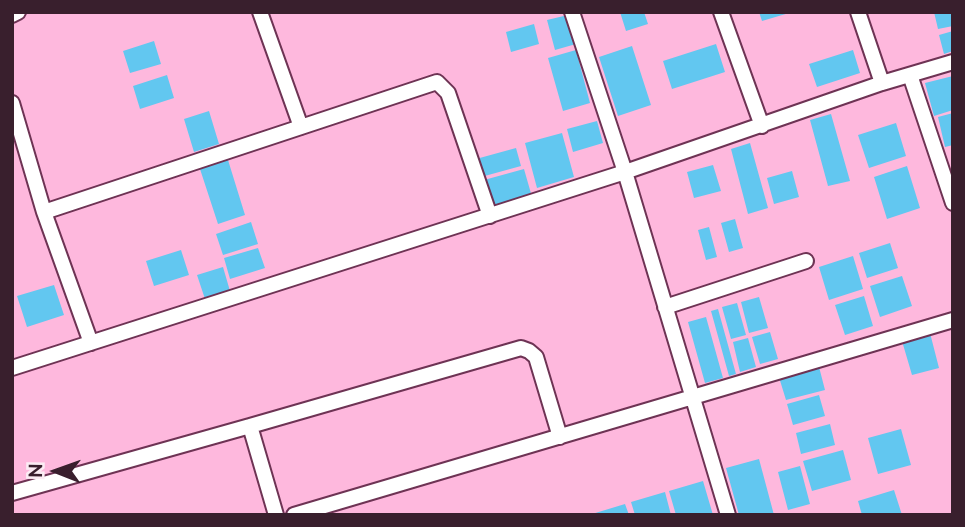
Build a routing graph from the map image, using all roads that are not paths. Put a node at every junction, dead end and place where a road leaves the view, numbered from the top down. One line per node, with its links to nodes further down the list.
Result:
1 (18, 12): 6 (street)
2 (260, 12): 12 (street)
3 (572, 12): 15 (street)
4 (721, 12): 11 (street)
5 (858, 12): 9 (street)
6 (12, 15)
7 (953, 62): 8 (street)
8 (910, 75): 9 (street); 14 (street)
9 (882, 83): 11 (street)
10 (12, 103): 17 (street)
11 (762, 126): 15 (street)
12 (301, 127): 17 (street); 18 (street)
13 (953, 153): 14 (street)
14 (938, 159): 16 (street)
15 (625, 173): 18 (street); 20 (street)
16 (953, 203)
17 (44, 212): 22 (street)
18 (490, 216): 22 (street)
19 (806, 261): 20 (street)
20 (665, 307): 24 (street)
21 (953, 320): 24 (street)
22 (91, 343): 23 (street)
23 (12, 368)
24 (692, 398): 26 (street); 30 (street)
25 (250, 426): 26 (street); 27 (street); 28 (street)
26 (560, 436): 29 (street)
27 (12, 493)
28 (276, 515)
29 (294, 515)
30 (728, 515)

